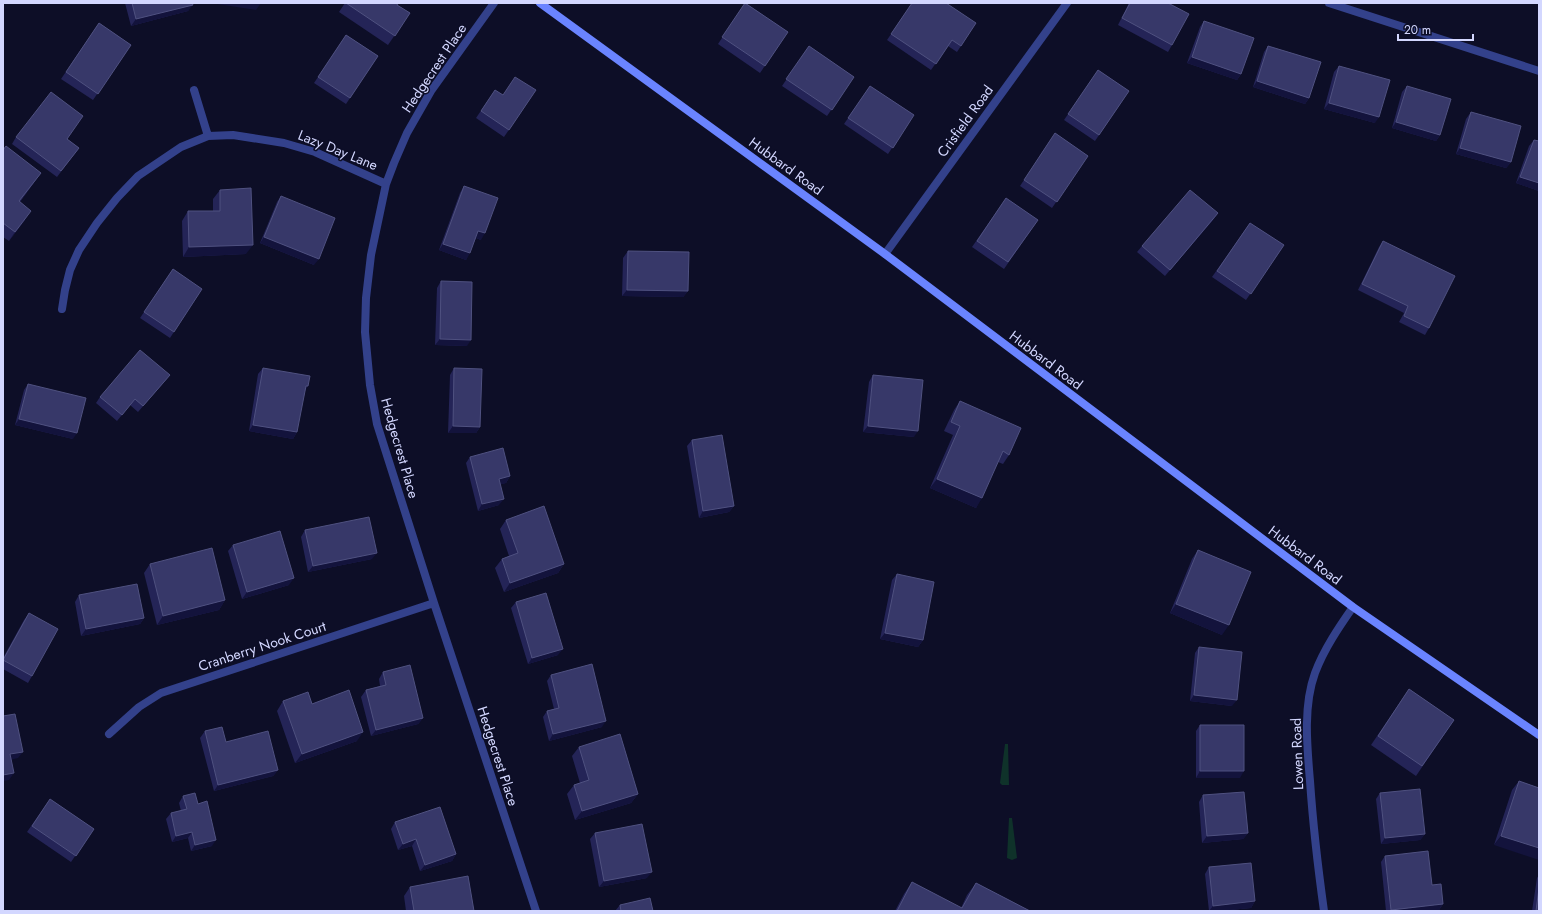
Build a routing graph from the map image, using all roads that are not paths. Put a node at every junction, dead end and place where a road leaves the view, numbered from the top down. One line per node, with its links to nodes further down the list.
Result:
1 (494, 3): 8 (street, Hedgecrest Place)
2 (540, 3): 9 (main road, Hubbard Road)
3 (1067, 3): 9 (street, Crisfield Road)
4 (1329, 3): 5 (street)
5 (1539, 71)
6 (194, 90): 7 (street)
7 (208, 136): 8 (street, Lazy Day Lane); 10 (street, Lazy Day Lane)
8 (386, 184): 11 (street, Hedgecrest Place)
9 (885, 254): 12 (main road, Hubbard Road)
10 (62, 309)
11 (434, 603): 13 (street, Cranberry Nook Court); 15 (street, Hedgecrest Place)
12 (1353, 607): 14 (main road, Hubbard Road); 16 (street, Lowen Road)
13 (109, 734)
14 (1539, 735)
15 (536, 911)
16 (1324, 911)

